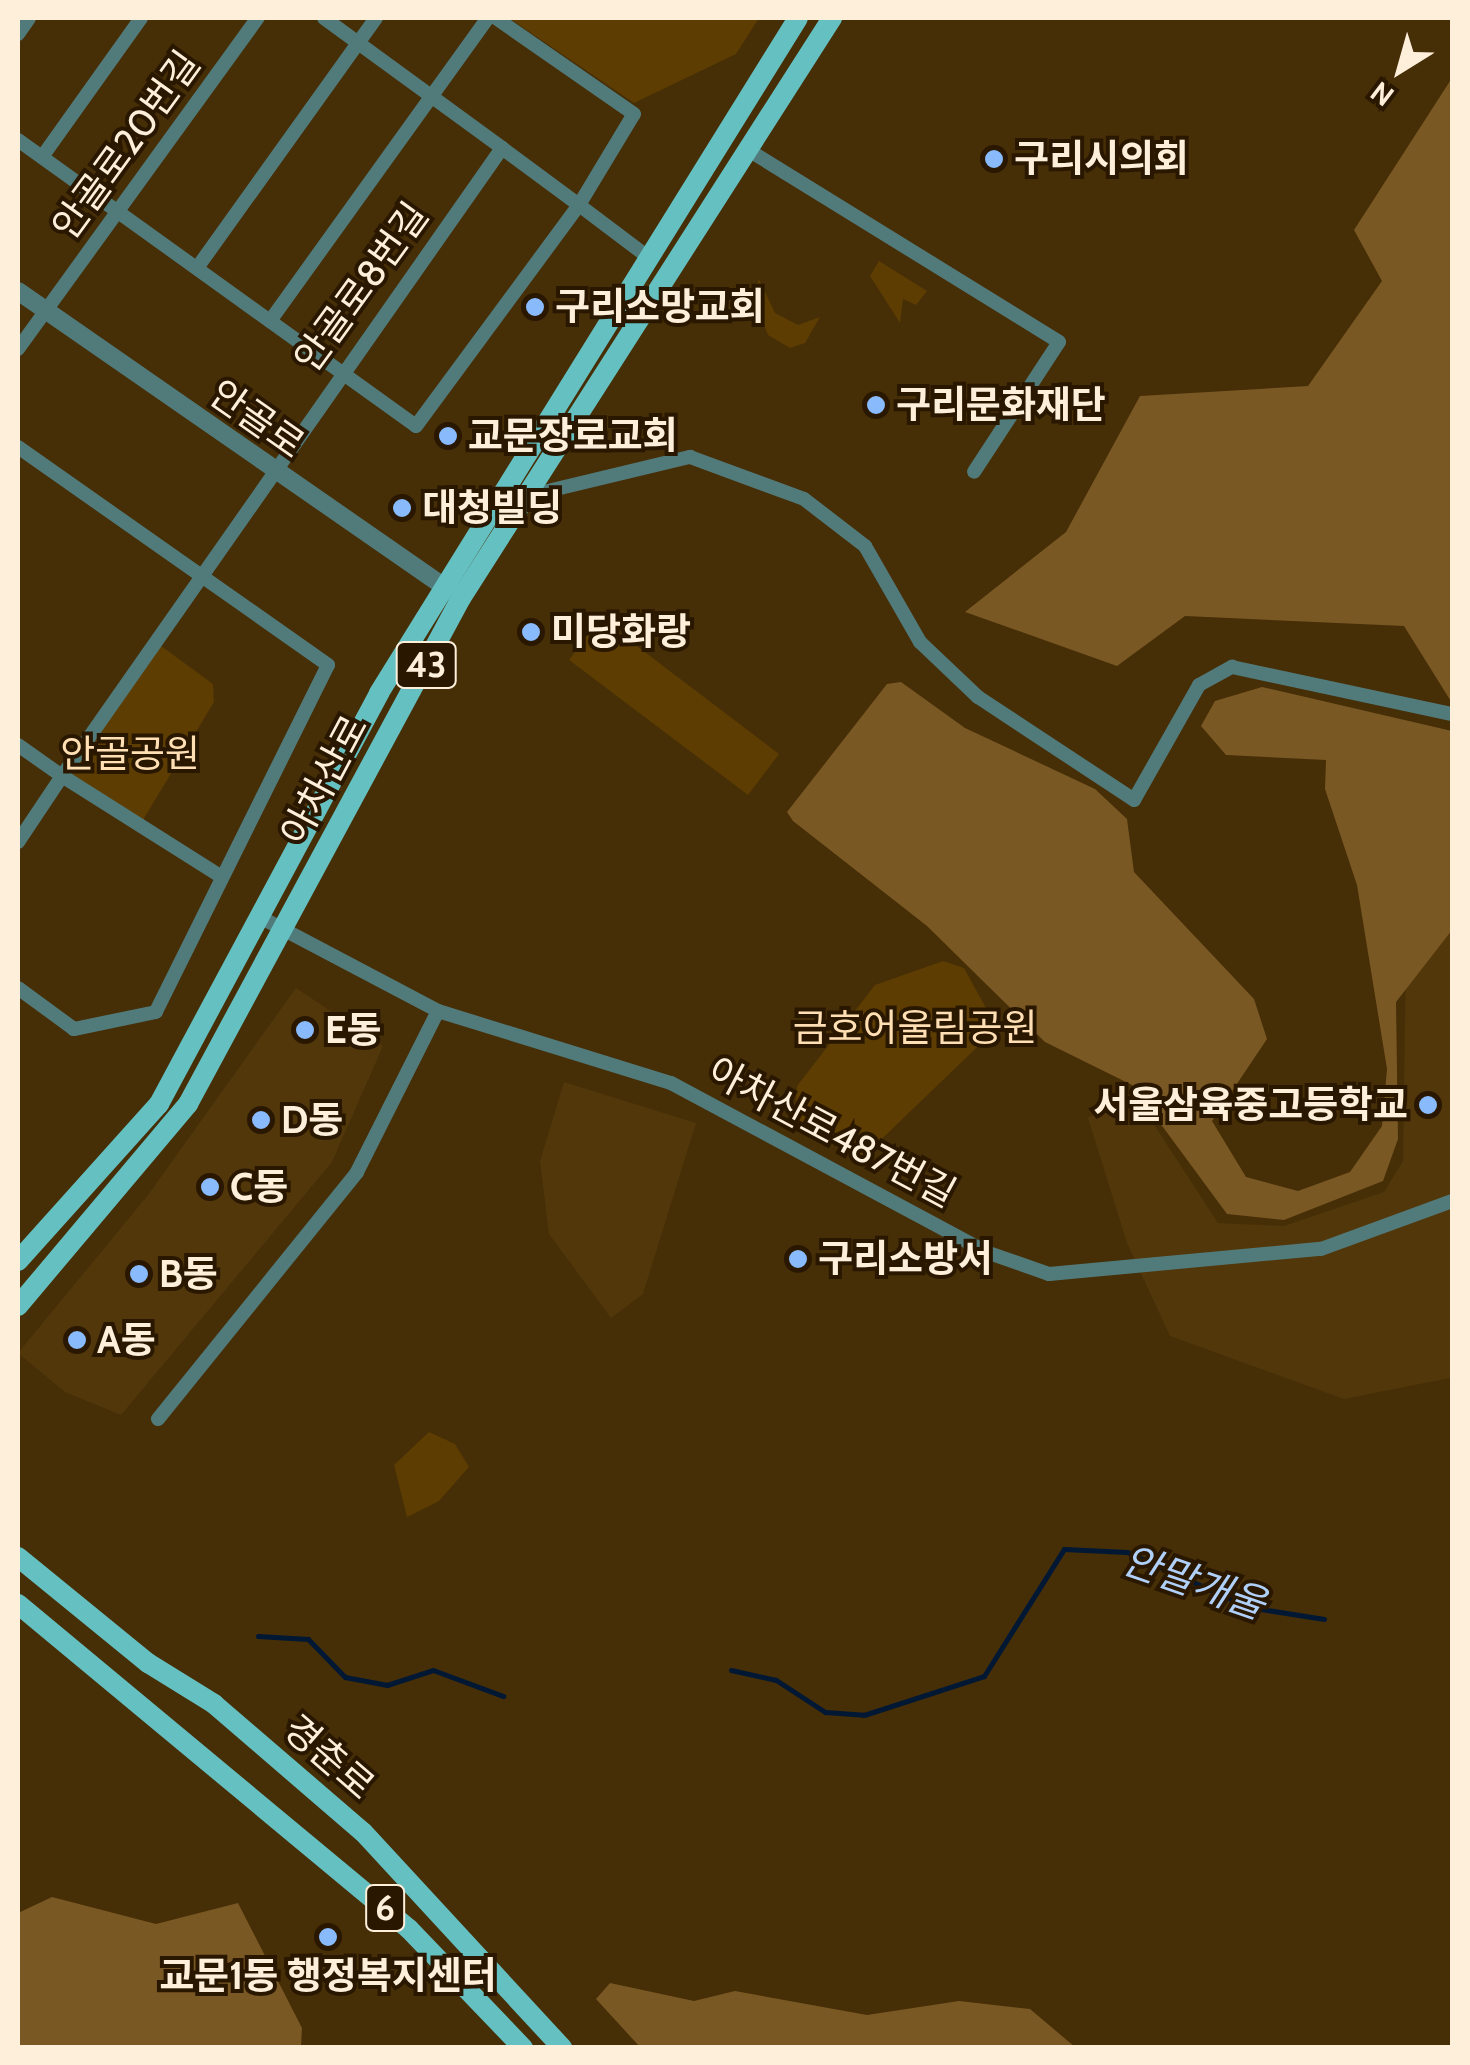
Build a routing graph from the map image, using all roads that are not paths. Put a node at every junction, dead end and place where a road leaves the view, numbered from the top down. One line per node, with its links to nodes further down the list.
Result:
1 (29, 18): 9 (street)
2 (141, 18): 15 (street)
3 (258, 18): 17 (street, 안골로20번길)
4 (324, 18): 10 (street)
5 (376, 18): 10 (street)
6 (492, 18): 11 (street, 안골로8번길); 16 (street)
7 (798, 18): 18 (main road, 아차산로 / 43)
8 (832, 18): 14 (main road, 아차산로 / 43)
9 (18, 34)
10 (359, 43): 11 (street); 19 (street)
11 (430, 95): 13 (street); 22 (street, 안골로8번길)
12 (18, 140): 15 (street)
13 (502, 148): 16 (street); 24 (street, 안골로8번길)
14 (750, 151): 27 (street); 28 (main road, 아차산로 / 43)
15 (42, 157): 17 (street)
16 (579, 205): 18 (street); 24 (street)
17 (118, 212): 19 (street); 21 (street, 안골로20번길)
18 (648, 257): 30 (main road, 아차산로 / 43)
19 (197, 268): 22 (street)
20 (18, 291): 21 (street, 안골로)
21 (44, 310): 23 (street, 안골로20번길); 26 (street, 안골로)
22 (270, 321): 24 (street)
23 (18, 349)
24 (339, 373): 26 (street, 안골로8번길)
25 (18, 446): 29 (street)
26 (271, 469): 29 (street, 안골로8번길); 30 (street, 안골로)
27 (974, 472)
28 (527, 496): 30 (main road, 아차산로 / 43); 31 (street)
29 (200, 573): 33 (street, 안골로8번길); 35 (street)
30 (452, 592): 36 (main road, 아차산로 / 43); 37 (main road, 아차산로 / 43)
31 (1452, 714)
32 (18, 745): 33 (street)
33 (62, 776): 34 (street, 안골로8번길); 35 (street)
34 (18, 842)
35 (220, 876): 38 (street)
36 (258, 916): 37 (street, 아차산로487번길); 41 (main road, 아차산로 / 43)
37 (282, 932): 39 (street, 아차산로487번길); 42 (main road, 아차산로 / 43)
38 (18, 988)
39 (438, 1011): 40 (street, 아차산로487번길); 43 (street)
40 (1452, 1201)
41 (18, 1261)
42 (18, 1306)
43 (158, 1418)
44 (18, 1557): 47 (main road, 경춘로)
45 (18, 1604): 46 (main road, 경춘로 / 6)
46 (522, 2048)
47 (562, 2048)

